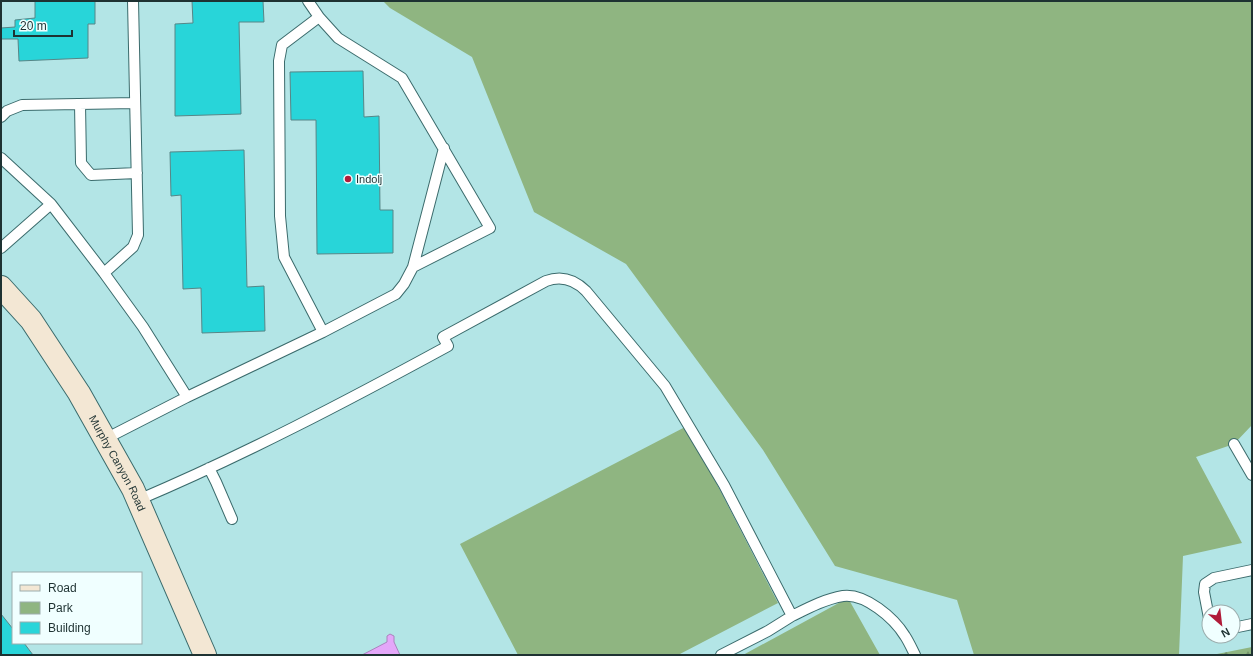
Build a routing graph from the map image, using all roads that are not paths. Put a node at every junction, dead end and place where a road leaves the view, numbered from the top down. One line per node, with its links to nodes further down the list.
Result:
1 (133, 1): 4 (lane)
2 (308, 1): 3 (lane)
3 (319, 17): 7 (lane); 15 (lane)
4 (135, 103): 5 (lane); 9 (lane)
5 (80, 104): 6 (lane); 9 (lane)
6 (1, 117)
7 (444, 148): 12 (lane); 12 (lane)
8 (1, 158): 10 (lane)
9 (137, 173): 13 (lane)
10 (51, 204): 11 (lane); 13 (lane)
11 (1, 248)
12 (413, 267): 15 (lane)
13 (104, 274): 16 (lane)
14 (1, 287): 17 (main road, Murphy Canyon Road)
15 (323, 332): 16 (lane)
16 (187, 397): 17 (lane)
17 (105, 439): 21 (main road, Murphy Canyon Road)
18 (1234, 444): 20 (lane)
19 (209, 468): 21 (lane); 22 (lane); 25 (lane)
20 (1252, 475)
21 (138, 500): 28 (main road, Murphy Canyon Road)
22 (232, 519)
23 (1252, 570): 24 (lane)
24 (1206, 604)
25 (792, 616): 29 (lane); 30 (lane)
26 (1252, 624): 27 (lane)
27 (1241, 626)
28 (205, 655)
29 (721, 655)
30 (915, 655)

